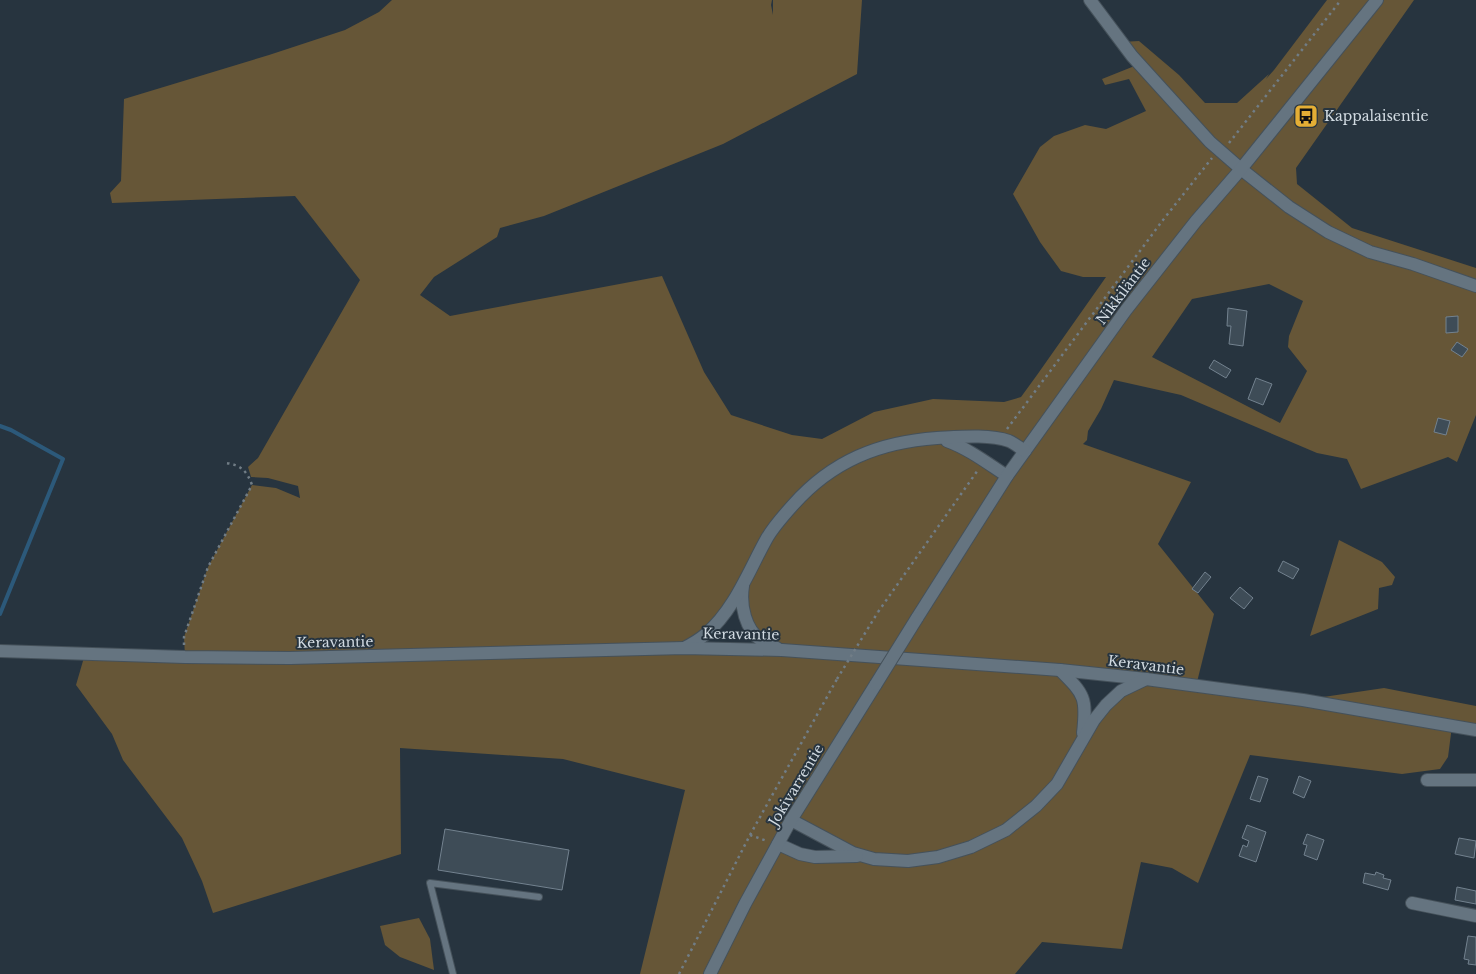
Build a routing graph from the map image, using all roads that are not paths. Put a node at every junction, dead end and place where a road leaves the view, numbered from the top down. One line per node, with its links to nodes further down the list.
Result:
1 (1090, 0): 3 (main road)
2 (1378, 0): 3 (main road, Nikkiläntie)
3 (1241, 170): 4 (main road); 6 (main road, Nikkiläntie)
4 (1476, 286)
5 (940, 438): 6 (main road); 7 (main road); 8 (main road)
6 (1025, 451): 7 (main road, Nikkiläntie)
7 (1007, 476): 9 (main road, Nikkiläntie)
8 (744, 580): 10 (main road); 11 (main road)
9 (917, 618): 19 (main road, Jokivarrentie, bridge)
10 (684, 648): 11 (main road, Keravantie); 12 (main road, Keravantie)
11 (782, 650): 13 (main road, Keravantie)
12 (0, 651)
13 (1060, 670): 14 (main road, Keravantie); 16 (main road)
14 (1146, 679): 15 (main road, Keravantie); 16 (main road)
15 (1476, 730)
16 (1083, 738): 21 (main road)
17 (1427, 780): 18 (main road)
18 (1476, 780)
19 (791, 820): 20 (main road, Jokivarrentie); 21 (main road)
20 (778, 844): 21 (main road); 26 (main road, Jokivarrentie)
21 (862, 856)
22 (540, 897): 25 (lane)
23 (1412, 903): 24 (main road)
24 (1476, 916)
25 (453, 974)
26 (710, 974)

